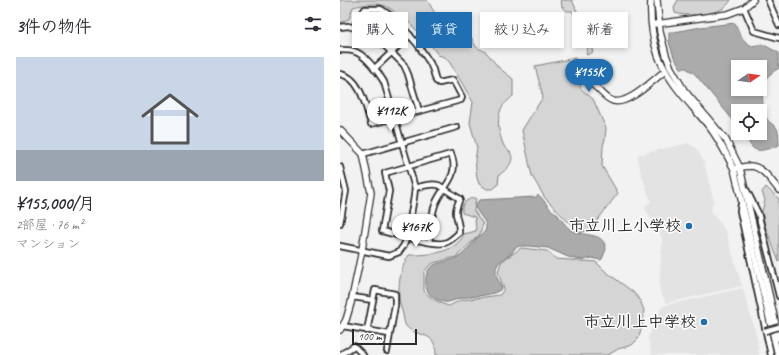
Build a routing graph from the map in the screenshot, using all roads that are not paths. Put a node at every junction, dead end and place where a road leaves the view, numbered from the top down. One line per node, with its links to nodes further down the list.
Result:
1 (651, 0): 9 (street)
2 (657, 0): 8 (street)
3 (753, 0): 5 (street)
4 (768, 0): 10 (street)
5 (744, 8): 8 (street); 15 (street)
6 (363, 12): 7 (street)
7 (387, 12)
8 (658, 24): 9 (street); 30 (street)
9 (651, 25): 21 (street)
10 (779, 25)
11 (340, 27): 12 (street)
12 (352, 27)
13 (408, 33): 14 (street)
14 (410, 35): 18 (street); 23 (street)
15 (779, 38)
16 (387, 48): 18 (street)
17 (340, 50): 20 (street)
18 (391, 52): 20 (street); 23 (street)
19 (582, 64): 21 (street)
20 (374, 69): 24 (street)
21 (666, 71): 31 (street)
22 (340, 74): 24 (street)
23 (419, 111): 24 (street)
24 (395, 118): 27 (street)
25 (458, 127): 27 (street)
26 (340, 130): 28 (street)
27 (402, 143): 28 (street); 29 (street)
28 (363, 154): 42 (street)
29 (409, 167): 33 (street); 35 (street); 39 (street)
30 (740, 168): 31 (street); 34 (street); 36 (street)
31 (734, 169): 37 (street)
32 (341, 170): 38 (street)
33 (415, 188): 35 (street); 39 (street)
34 (746, 189): 43 (street); 51 (street)
35 (444, 190): 40 (street); 40 (street)
36 (779, 190)
37 (742, 200): 49 (street); 56 (street)
38 (340, 223)
39 (407, 238): 40 (street); 42 (street)
40 (429, 242)
41 (340, 246): 42 (street)
42 (362, 250): 44 (street)
43 (779, 296)
44 (352, 297): 45 (street); 47 (street)
45 (373, 300): 48 (street); 50 (street)
46 (779, 327): 49 (street, bridge)
47 (341, 328): 48 (street)
48 (367, 330): 50 (street)
49 (765, 330): 55 (street)
50 (389, 334): 52 (street)
51 (779, 338)
52 (387, 351)
53 (340, 355): 54 (street)
54 (363, 355)
55 (771, 355)
56 (778, 355)

